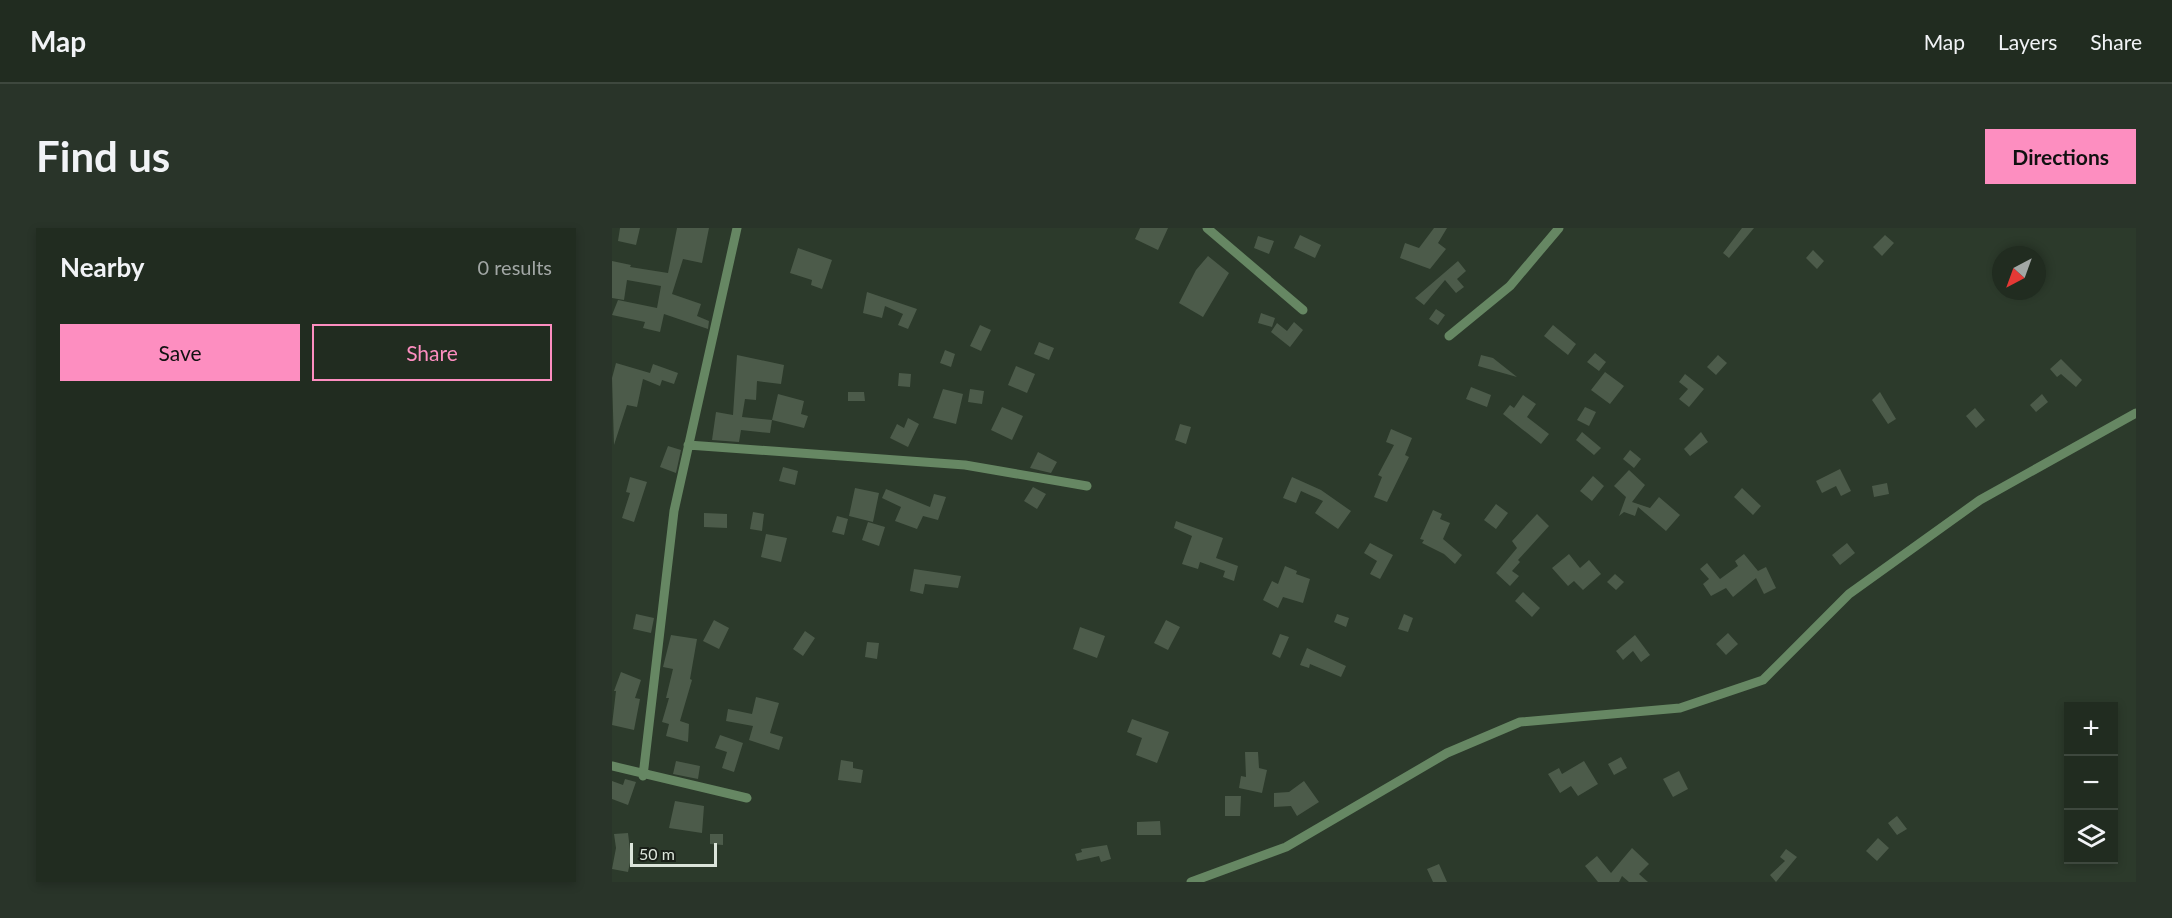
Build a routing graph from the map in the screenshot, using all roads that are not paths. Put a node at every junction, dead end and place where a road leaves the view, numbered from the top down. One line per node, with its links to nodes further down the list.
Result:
1 (737, 228): 7 (street)
2 (1207, 228): 4 (street)
3 (1559, 228): 5 (street)
4 (1303, 310)
5 (1449, 336)
6 (2136, 413): 12 (street)
7 (688, 445): 8 (street); 10 (street)
8 (1087, 486)
9 (612, 766): 10 (street)
10 (643, 776): 11 (street)
11 (747, 798)
12 (1191, 882)

